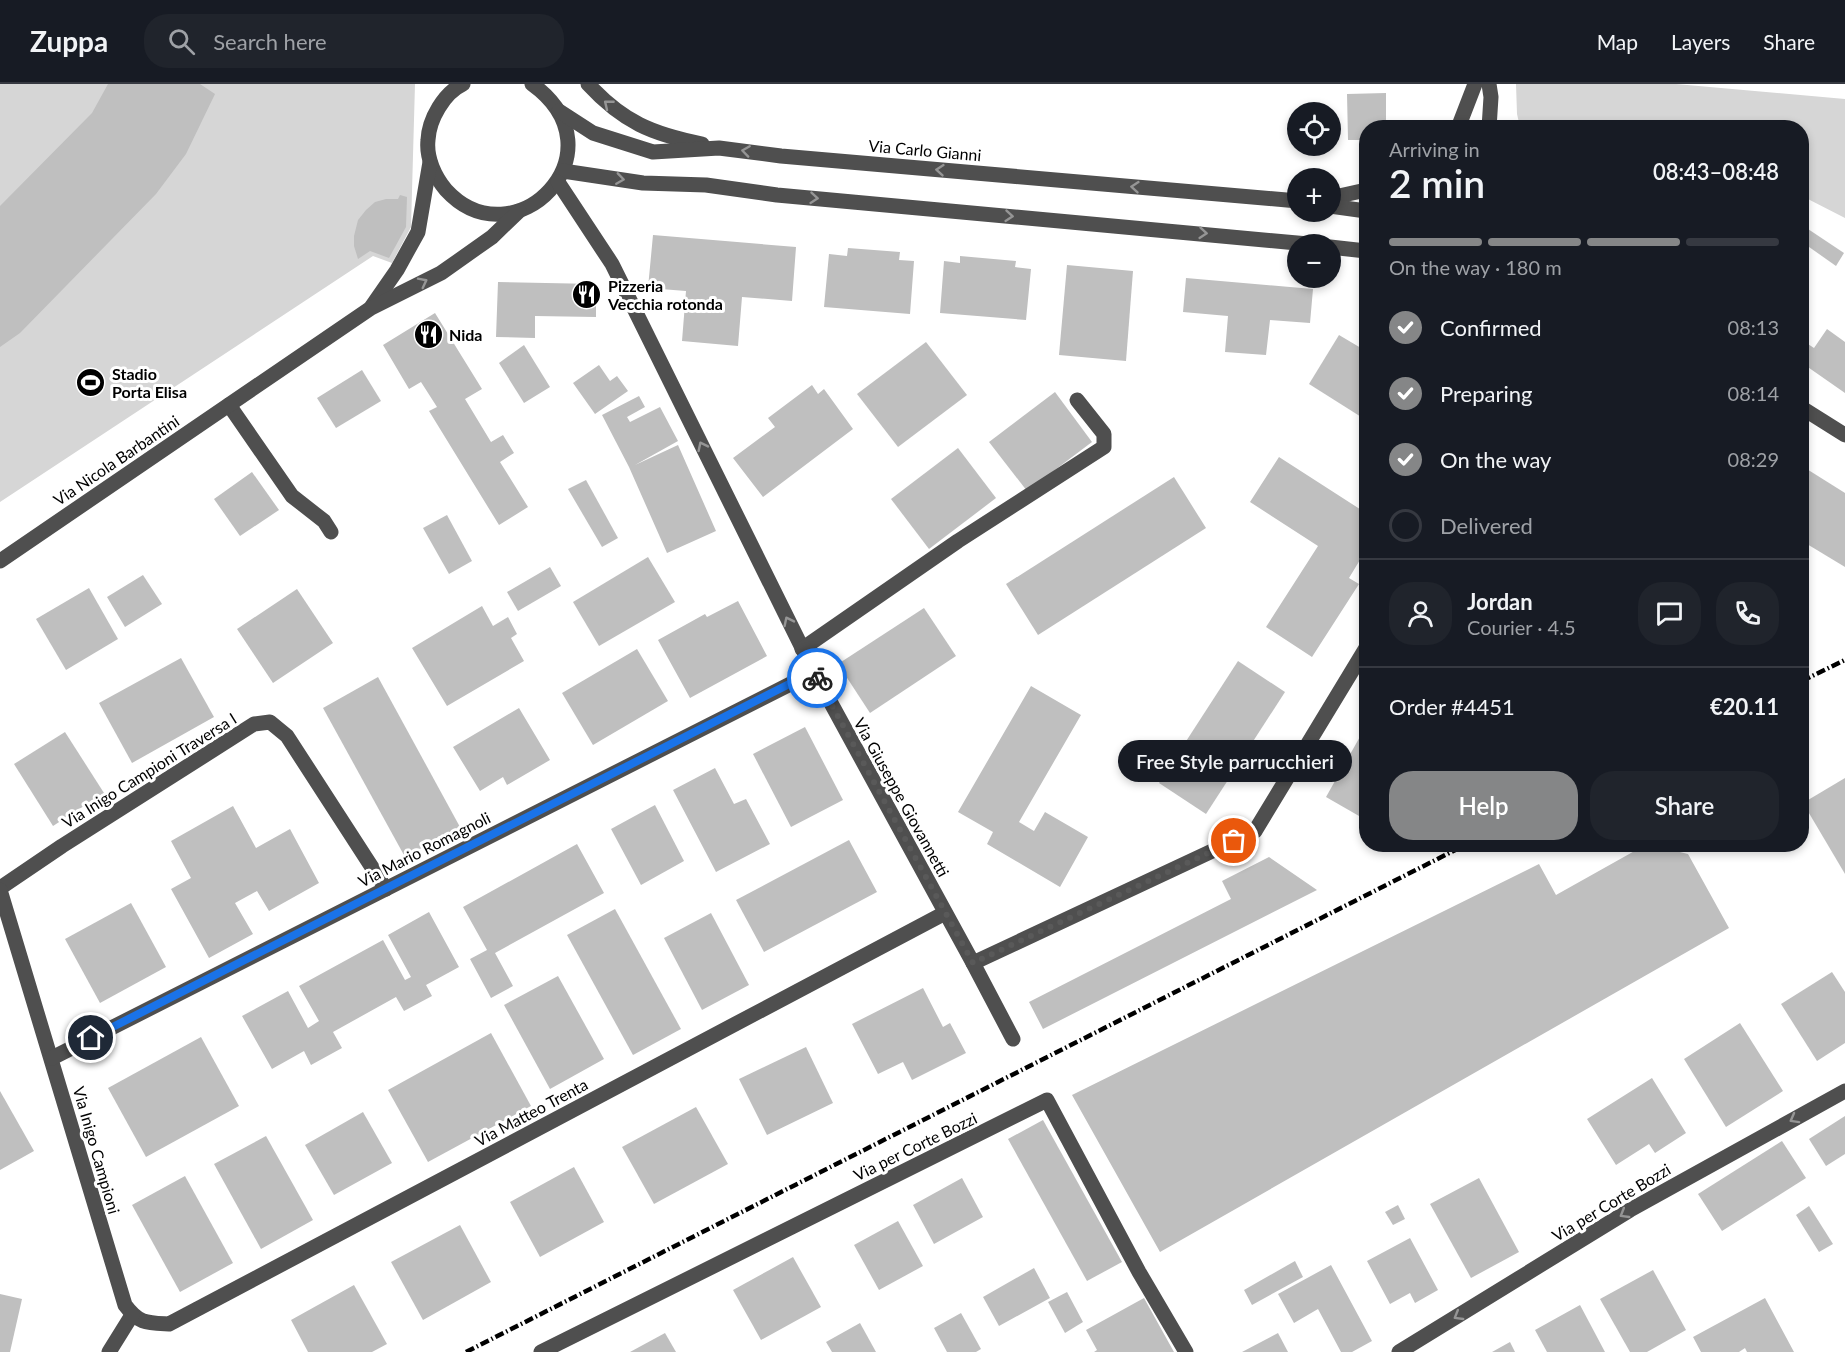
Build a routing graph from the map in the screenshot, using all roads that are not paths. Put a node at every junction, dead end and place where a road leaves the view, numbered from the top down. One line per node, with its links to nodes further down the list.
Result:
1 (441, 84): 8 (street)
2 (463, 84): 8 (street)
3 (532, 84): 6 (street)
4 (588, 84): 13 (street, one-way to 4)
5 (1475, 84): 10 (street)
6 (547, 90): 9 (street)
7 (1490, 91): 11 (street); 12 (street)
8 (444, 100): 14 (street, Via Nicola Barbantini)
9 (559, 111): 13 (street, Via Carlo Gianni); 15 (street)
10 (1460, 120)
11 (1489, 120)
12 (1499, 120)
13 (719, 148): 18 (street, Via Carlo Gianni, one-way to 13)
14 (430, 162): 21 (street); 25 (street, Via Nicola Barbantini)
15 (561, 177): 21 (street); 22 (street, one-way to 22); 32 (street, Via Giuseppe Giovannetti, one-way to 15)
16 (1359, 192): 17 (street)
17 (1341, 196)
18 (1287, 200)
19 (1341, 208): 20 (street)
20 (1359, 210)
21 (519, 211): 25 (street, Via Nicola Barbantini, one-way to 21)
22 (1287, 242)
23 (1341, 248): 24 (street)
24 (1359, 249)
25 (371, 308): 27 (street, Via Nicola Barbantini)
26 (1077, 400): 32 (street)
27 (229, 405): 30 (street); 31 (street, Via Nicola Barbantini)
28 (1809, 412): 29 (street)
29 (1845, 435)
30 (331, 531)
31 (0, 561)
32 (802, 649): 34 (street, Via Giuseppe Giovannetti)
33 (1359, 660): 38 (street)
34 (813, 672): 36 (street, Via Mario Romagnoli); 37 (street, Via Giuseppe Giovannetti)
35 (0, 889): 36 (street, Via Inigo Campioni Traversa I); 40 (street, Via Inigo Campioni)
36 (386, 889): 40 (street, Via Mario Romagnoli)
37 (945, 913): 38 (street, Via Giuseppe Giovannetti); 42 (street, Via Matteo Trenta)
38 (973, 963): 39 (street)
39 (1013, 1039)
40 (51, 1058): 42 (street, Via Inigo Campioni)
41 (1845, 1090): 46 (street, Via per Corte Bozzi, one-way to 46)
42 (132, 1315): 43 (street)
43 (110, 1352)
44 (541, 1352): 45 (street, Via per Corte Bozzi)
45 (1186, 1352)
46 (1399, 1352)

